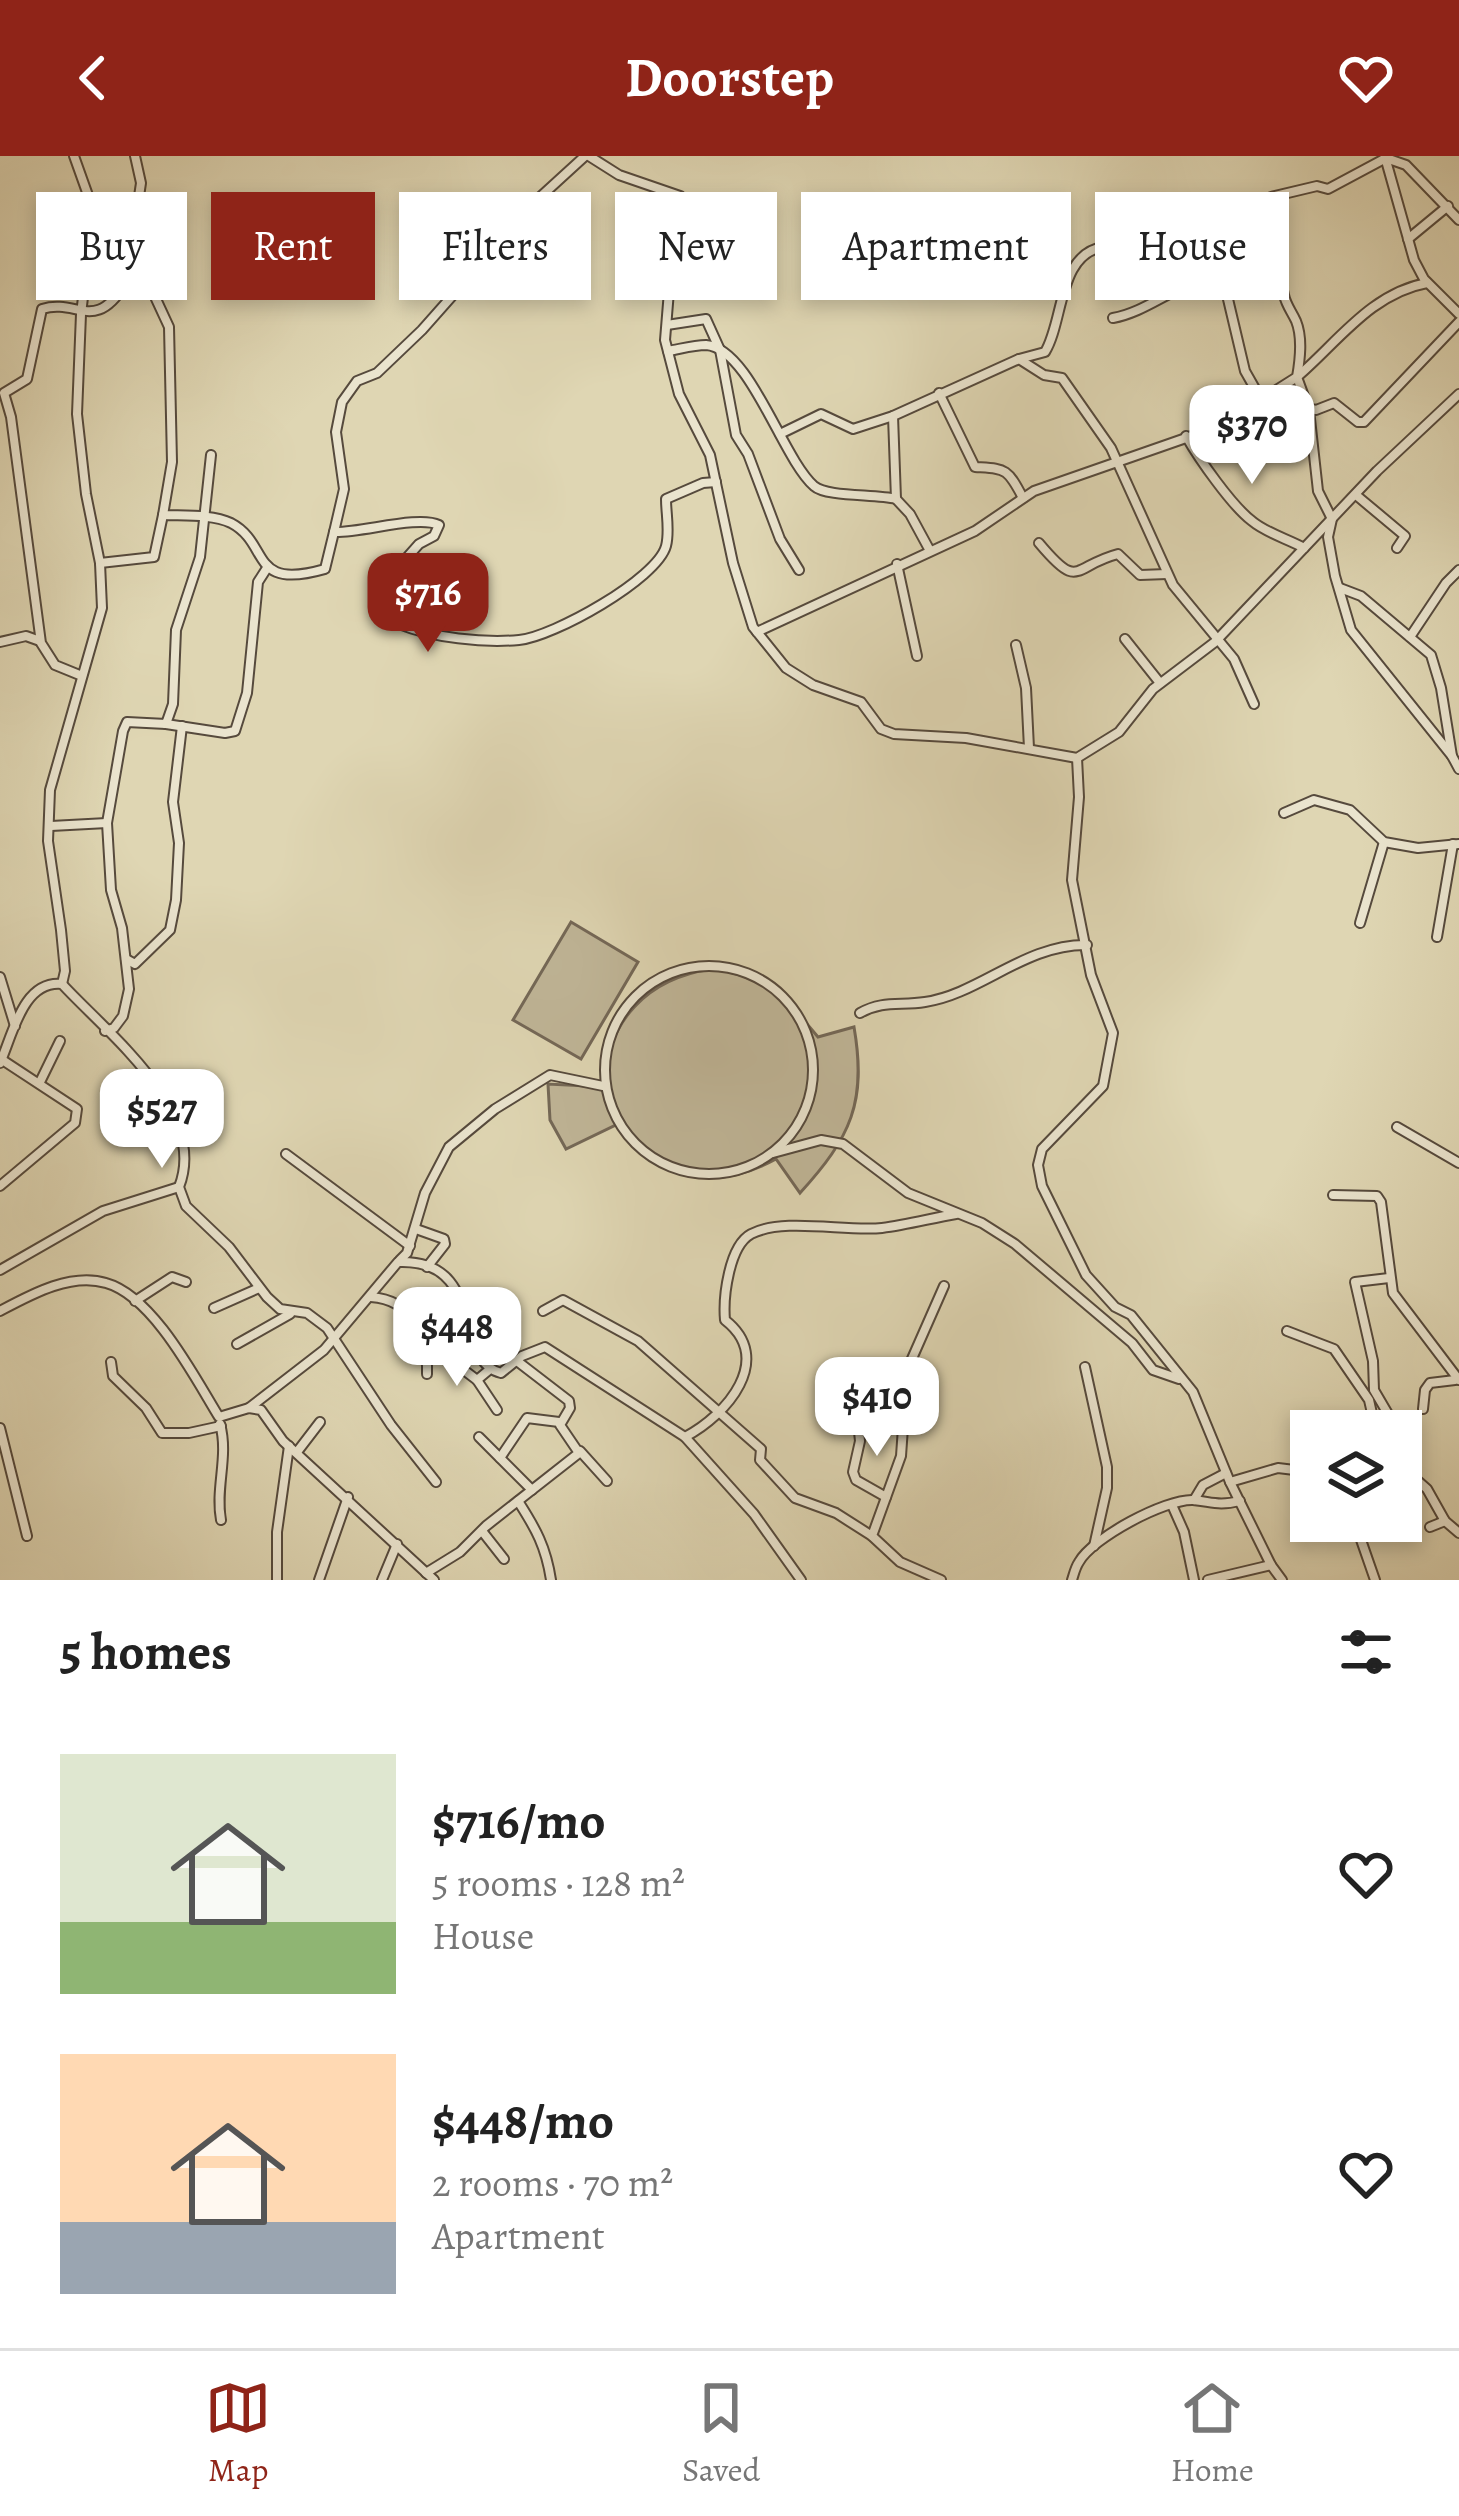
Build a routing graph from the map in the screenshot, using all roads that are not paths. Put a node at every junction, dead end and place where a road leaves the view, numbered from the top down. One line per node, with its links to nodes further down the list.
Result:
1 (74, 156): 15 (street)
2 (135, 156): 5 (street)
3 (587, 156): 18 (street); 39 (street)
4 (1385, 157): 6 (street); 7 (street); 9 (street)
5 (140, 192)
6 (1289, 193)
7 (1448, 206): 8 (street); 9 (street)
8 (1459, 220)
9 (1408, 239): 11 (street)
10 (1095, 248): 21 (street)
11 (1427, 283): 17 (street); 22 (street)
12 (114, 300): 15 (street)
13 (156, 300): 36 (street)
14 (1286, 300): 22 (street)
15 (81, 314): 44 (street); 55 (street)
16 (1113, 318): 25 (street)
17 (1459, 318): 26 (street)
18 (668, 325): 19 (street); 20 (street)
19 (720, 350): 20 (street); 28 (street); 47 (street)
20 (668, 351): 32 (street)
21 (1019, 359): 23 (street); 31 (street)
22 (1297, 377): 25 (street); 26 (street)
23 (939, 392): 27 (street); 34 (street)
24 (1459, 394): 33 (street)
25 (1262, 401): 29 (street)
26 (1308, 408): 38 (street)
27 (893, 416): 28 (street); 35 (street)
28 (780, 434): 35 (street)
29 (1186, 436): 31 (street); 41 (street)
30 (211, 454): 37 (street)
31 (1118, 463): 34 (street); 49 (street)
32 (716, 482): 39 (street); 51 (street)
33 (1356, 495): 38 (street); 42 (street)
34 (1023, 498): 43 (street)
35 (896, 500): 43 (street)
36 (163, 514): 37 (street); 44 (street)
37 (205, 517): 46 (street); 62 (street)
38 (1331, 519): 41 (street); 50 (street)
39 (334, 532): 46 (street)
40 (1039, 543): 49 (street)
41 (1304, 548): 54 (street)
42 (1397, 548)
43 (929, 549): 45 (street)
44 (100, 563): 59 (street)
45 (897, 564): 51 (street); 58 (street)
46 (268, 568): 63 (street)
47 (799, 570)
48 (1459, 570): 52 (street)
49 (1167, 574): 54 (street)
50 (1340, 588): 52 (street); 65 (street)
51 (757, 632): 64 (street)
52 (1410, 638): 65 (street)
53 (1125, 639): 60 (street)
54 (1217, 640): 60 (street); 61 (street)
55 (40, 641): 56 (street); 59 (street)
56 (0, 642)
57 (1016, 645): 64 (street)
58 (917, 656)
59 (82, 676): 72 (street)
60 (1160, 683): 66 (street)
61 (1254, 704)
62 (166, 724): 63 (street); 71 (street)
63 (182, 726): 78 (street)
64 (1029, 748): 66 (street)
65 (1452, 756): 67 (street)
66 (1077, 758): 77 (street)
67 (1459, 769)
68 (1302, 793): 69 (street)
69 (1313, 800): 70 (street); 73 (street)
70 (1284, 813)
71 (107, 823): 72 (street); 78 (street)
72 (50, 826): 80 (street)
73 (1384, 842): 74 (street); 75 (street)
74 (1456, 843): 76 (street)
75 (1360, 923)
76 (1437, 937)
77 (1087, 945): 81 (street); 122 (street)
78 (124, 959): 83 (street)
79 (0, 977): 82 (street)
80 (62, 984): 82 (street); 83 (street)
81 (860, 1013)
82 (15, 1026): 85 (street)
83 (105, 1031): 93 (street)
84 (60, 1041): 86 (street)
85 (1, 1060): 86 (street)
86 (40, 1082): 92 (street)
87 (603, 1086): 89 (street); 89 (street); 96 (street)
88 (1397, 1127): 91 (street)
89 (773, 1153): 95 (street)
90 (286, 1154): 97 (street)
91 (1459, 1163)
92 (0, 1186)
93 (179, 1186): 100 (street); 104 (street)
94 (1333, 1196): 101 (street)
95 (956, 1214): 122 (street); 129 (street)
96 (416, 1228): 97 (street); 99 (street)
97 (410, 1246): 98 (street)
98 (398, 1262): 99 (street); 105 (street)
99 (428, 1268): 118 (street)
100 (0, 1270)
101 (1389, 1278): 123 (street); 128 (street)
102 (185, 1282): 106 (street)
103 (944, 1286): 146 (street)
104 (259, 1288): 107 (street); 110 (street)
105 (369, 1297): 112 (street); 119 (street)
106 (135, 1301): 108 (street); 130 (street)
107 (214, 1308)
108 (0, 1310)
109 (543, 1311): 129 (street)
110 (291, 1313): 112 (street); 113 (street)
111 (1287, 1331): 127 (street)
112 (334, 1339): 124 (street); 142 (street)
113 (237, 1344)
114 (452, 1360): 121 (street)
115 (517, 1361): 118 (street); 132 (street); 135 (street)
116 (111, 1362): 130 (street)
117 (1085, 1367): 160 (street)
118 (489, 1370): 121 (street)
119 (427, 1374)
120 (840, 1378): 146 (street)
121 (477, 1380): 125 (street)
122 (1181, 1380): 140 (street)
123 (1458, 1380): 126 (street)
124 (249, 1408): 130 (street); 136 (street)
125 (496, 1409)
126 (1424, 1409)
127 (1371, 1410)
128 (1386, 1410)
129 (721, 1411): 135 (street); 157 (street)
130 (219, 1421): 151 (street)
131 (320, 1422): 136 (street)
132 (560, 1422): 137 (street); 138 (street)
133 (0, 1428): 156 (street)
134 (478, 1437): 138 (street)
135 (685, 1437): 169 (street)
136 (293, 1449): 145 (street); 165 (street)
137 (580, 1451): 141 (street); 144 (street)
138 (500, 1458): 144 (street)
139 (1290, 1469): 140 (street)
140 (1228, 1477): 147 (street); 149 (street)
141 (607, 1481)
142 (436, 1482)
143 (1422, 1486): 152 (street)
144 (532, 1490): 148 (street)
145 (348, 1497): 159 (street); 166 (street)
146 (886, 1497): 157 (street)
147 (1194, 1500): 149 (street); 150 (street)
148 (518, 1501): 154 (street); 168 (street)
149 (1240, 1501): 162 (street)
150 (1172, 1505): 160 (street); 172 (street)
151 (221, 1520)
152 (1445, 1521): 153 (street); 155 (street)
153 (1430, 1527)
154 (482, 1531): 161 (street); 164 (street)
155 (1459, 1533)
156 (28, 1536)
157 (872, 1536): 170 (street)
158 (1362, 1542): 175 (street)
159 (397, 1544): 164 (street); 167 (street)
160 (1093, 1547): 171 (street)
161 (504, 1558)
162 (1271, 1565): 163 (street); 174 (street)
163 (1249, 1576): 173 (street)
164 (430, 1577)
165 (277, 1580)
166 (319, 1580)
167 (382, 1580)
168 (551, 1580)
169 (801, 1580)
170 (941, 1580)
171 (1072, 1580)
172 (1194, 1580)
173 (1208, 1580)
174 (1282, 1580)
175 (1375, 1580)

